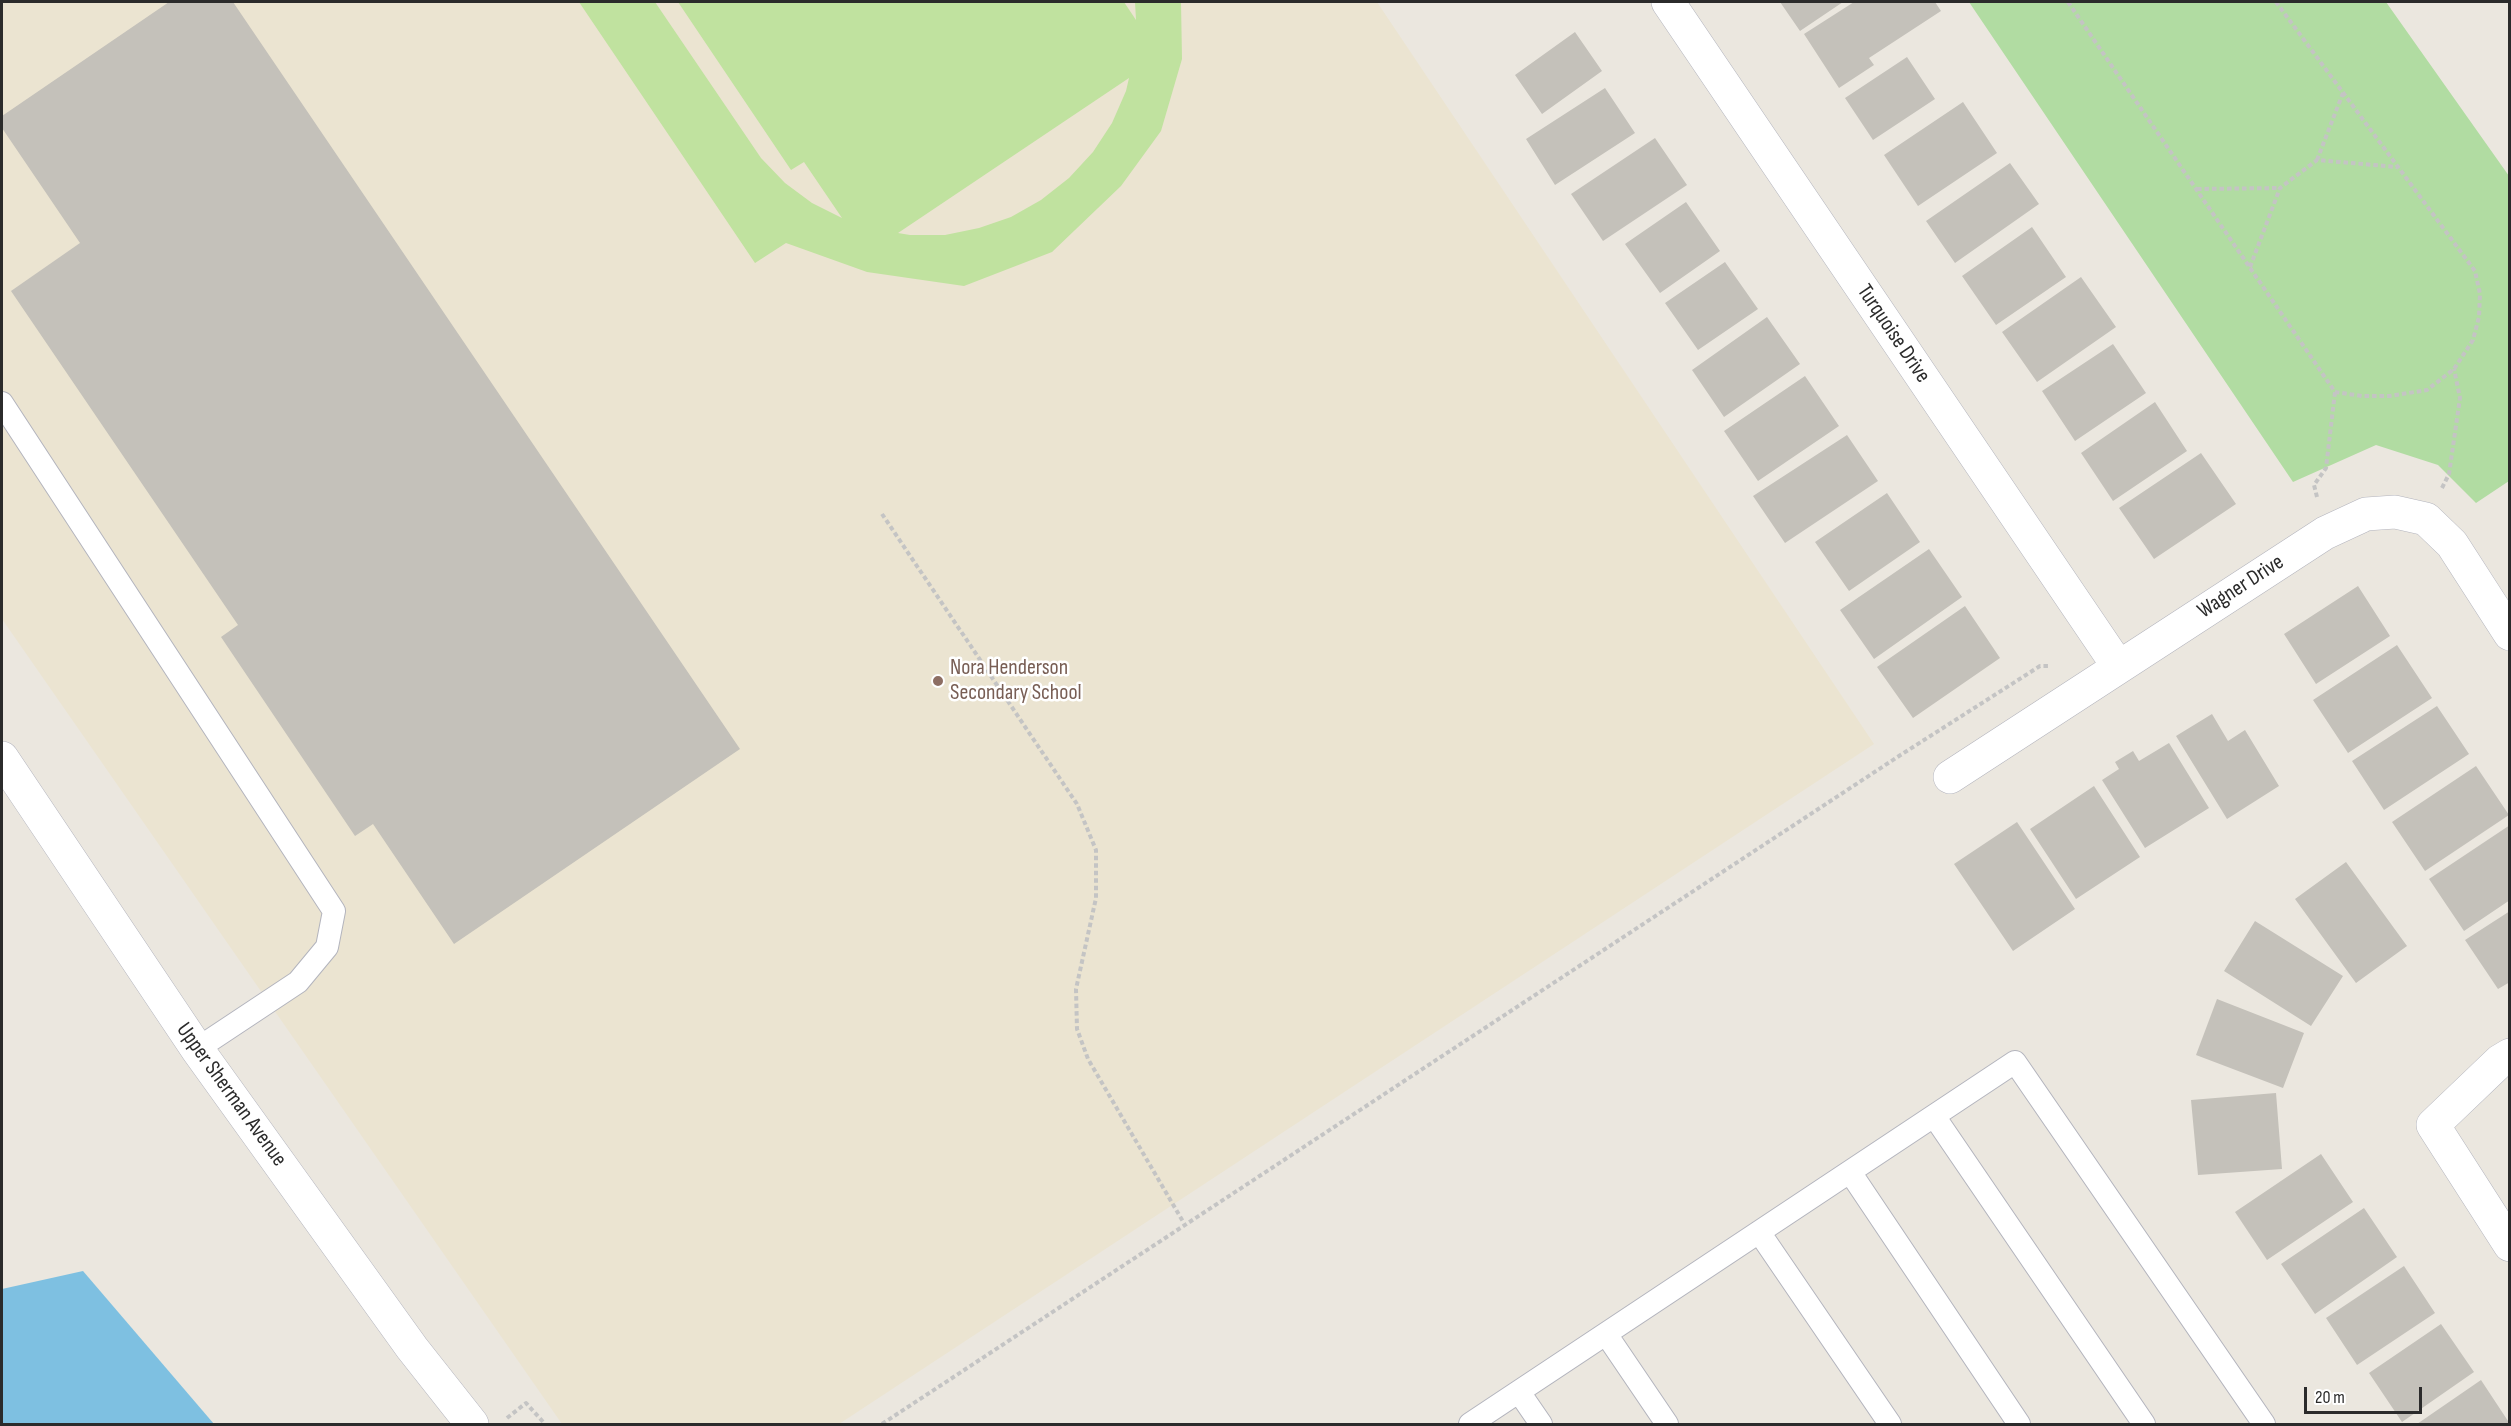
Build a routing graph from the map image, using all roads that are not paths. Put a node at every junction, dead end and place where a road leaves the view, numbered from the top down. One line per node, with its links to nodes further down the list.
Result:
1 (1668, 2): 4 (street, Turquoise Drive)
2 (2, 403): 7 (lane)
3 (2510, 634): 4 (street, Wagner Drive)
4 (2118, 666): 6 (street, Wagner Drive)
5 (2, 758): 7 (street, Upper Sherman Avenue)
6 (1950, 777)
7 (197, 1049): 15 (street, Upper Sherman Avenue)
8 (2510, 1055): 12 (street)
9 (1934, 1116): 10 (lane); 21 (lane); 22 (lane)
10 (1850, 1172): 11 (lane); 20 (lane)
11 (1759, 1232): 13 (lane); 19 (lane)
12 (2510, 1245)
13 (1606, 1334): 14 (lane); 18 (lane)
14 (1519, 1392): 16 (lane); 17 (lane)
15 (472, 1425)
16 (1470, 1425)
17 (1541, 1425)
18 (1667, 1425)
19 (1890, 1425)
20 (2019, 1425)
21 (2145, 1425)
22 (2264, 1425)

